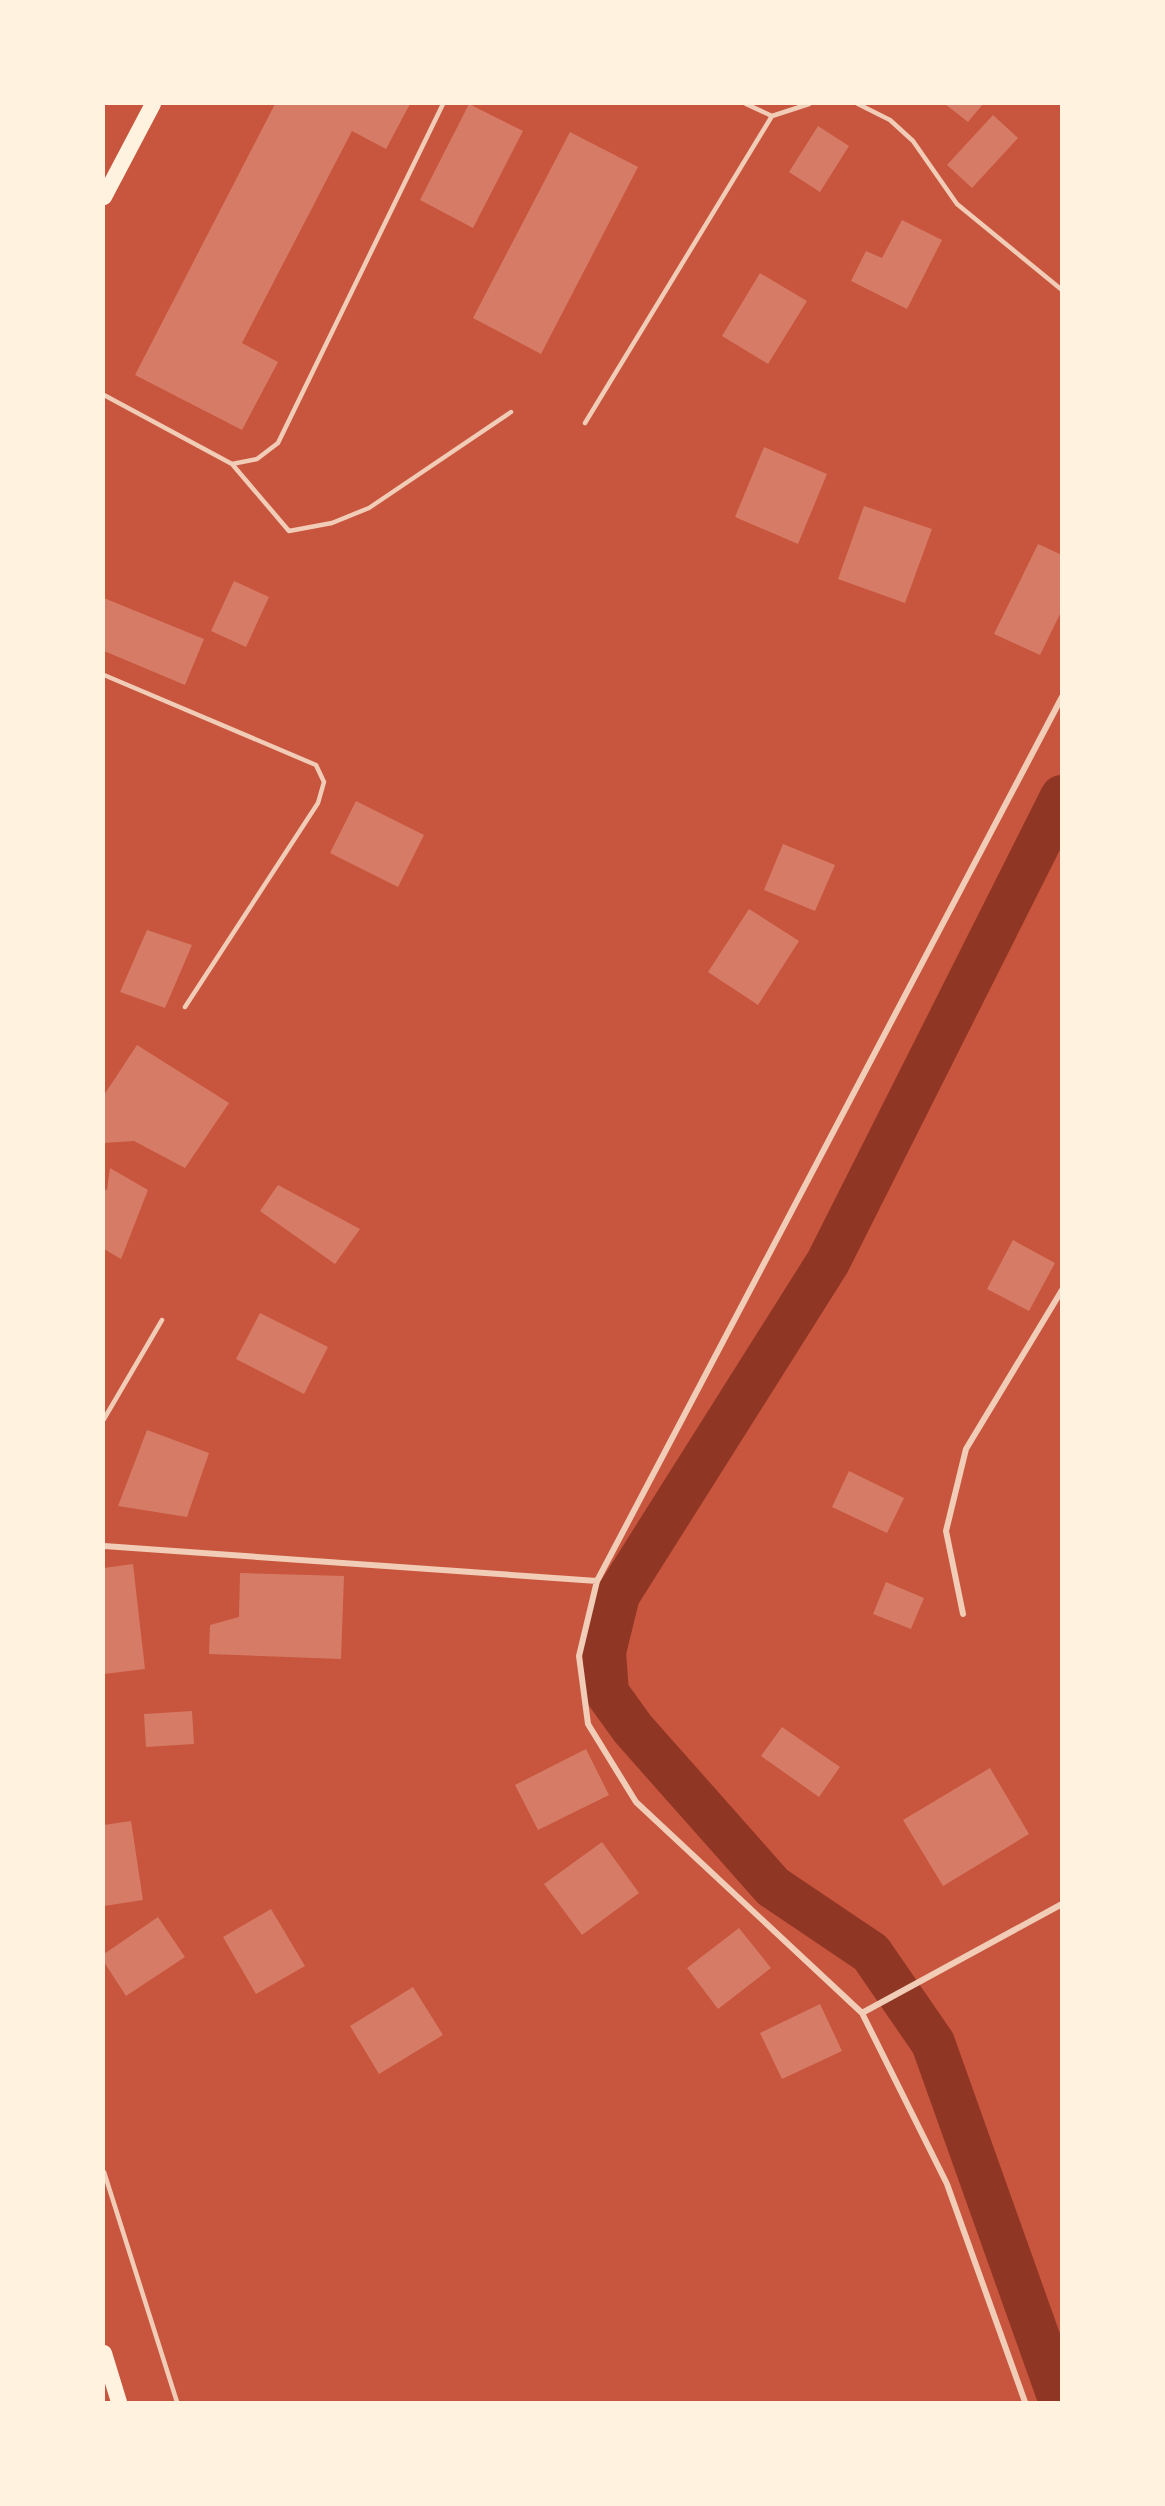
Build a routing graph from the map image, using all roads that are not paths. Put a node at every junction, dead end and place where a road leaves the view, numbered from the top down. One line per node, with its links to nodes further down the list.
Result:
1 (153, 104): 7 (highway)
2 (443, 104): 12 (lane)
3 (746, 104): 6 (lane)
4 (809, 104): 6 (lane)
5 (858, 104): 8 (lane)
6 (772, 116): 11 (lane)
7 (104, 197)
8 (1062, 290)
9 (104, 395): 12 (lane)
10 (511, 412): 12 (lane)
11 (585, 423)
12 (232, 464)
13 (104, 675): 15 (lane)
14 (1062, 698): 20 (street)
15 (185, 1006)
16 (1062, 1290): 21 (street)
17 (162, 1320): 18 (lane)
18 (104, 1419)
19 (104, 1546): 20 (street)
20 (597, 1581): 23 (street)
21 (963, 1614)
22 (1062, 1904): 23 (street)
23 (862, 2013): 28 (street)
24 (104, 2172): 27 (lane)
25 (104, 2353): 26 (highway)
26 (119, 2403)
27 (177, 2403)
28 (1025, 2403)

